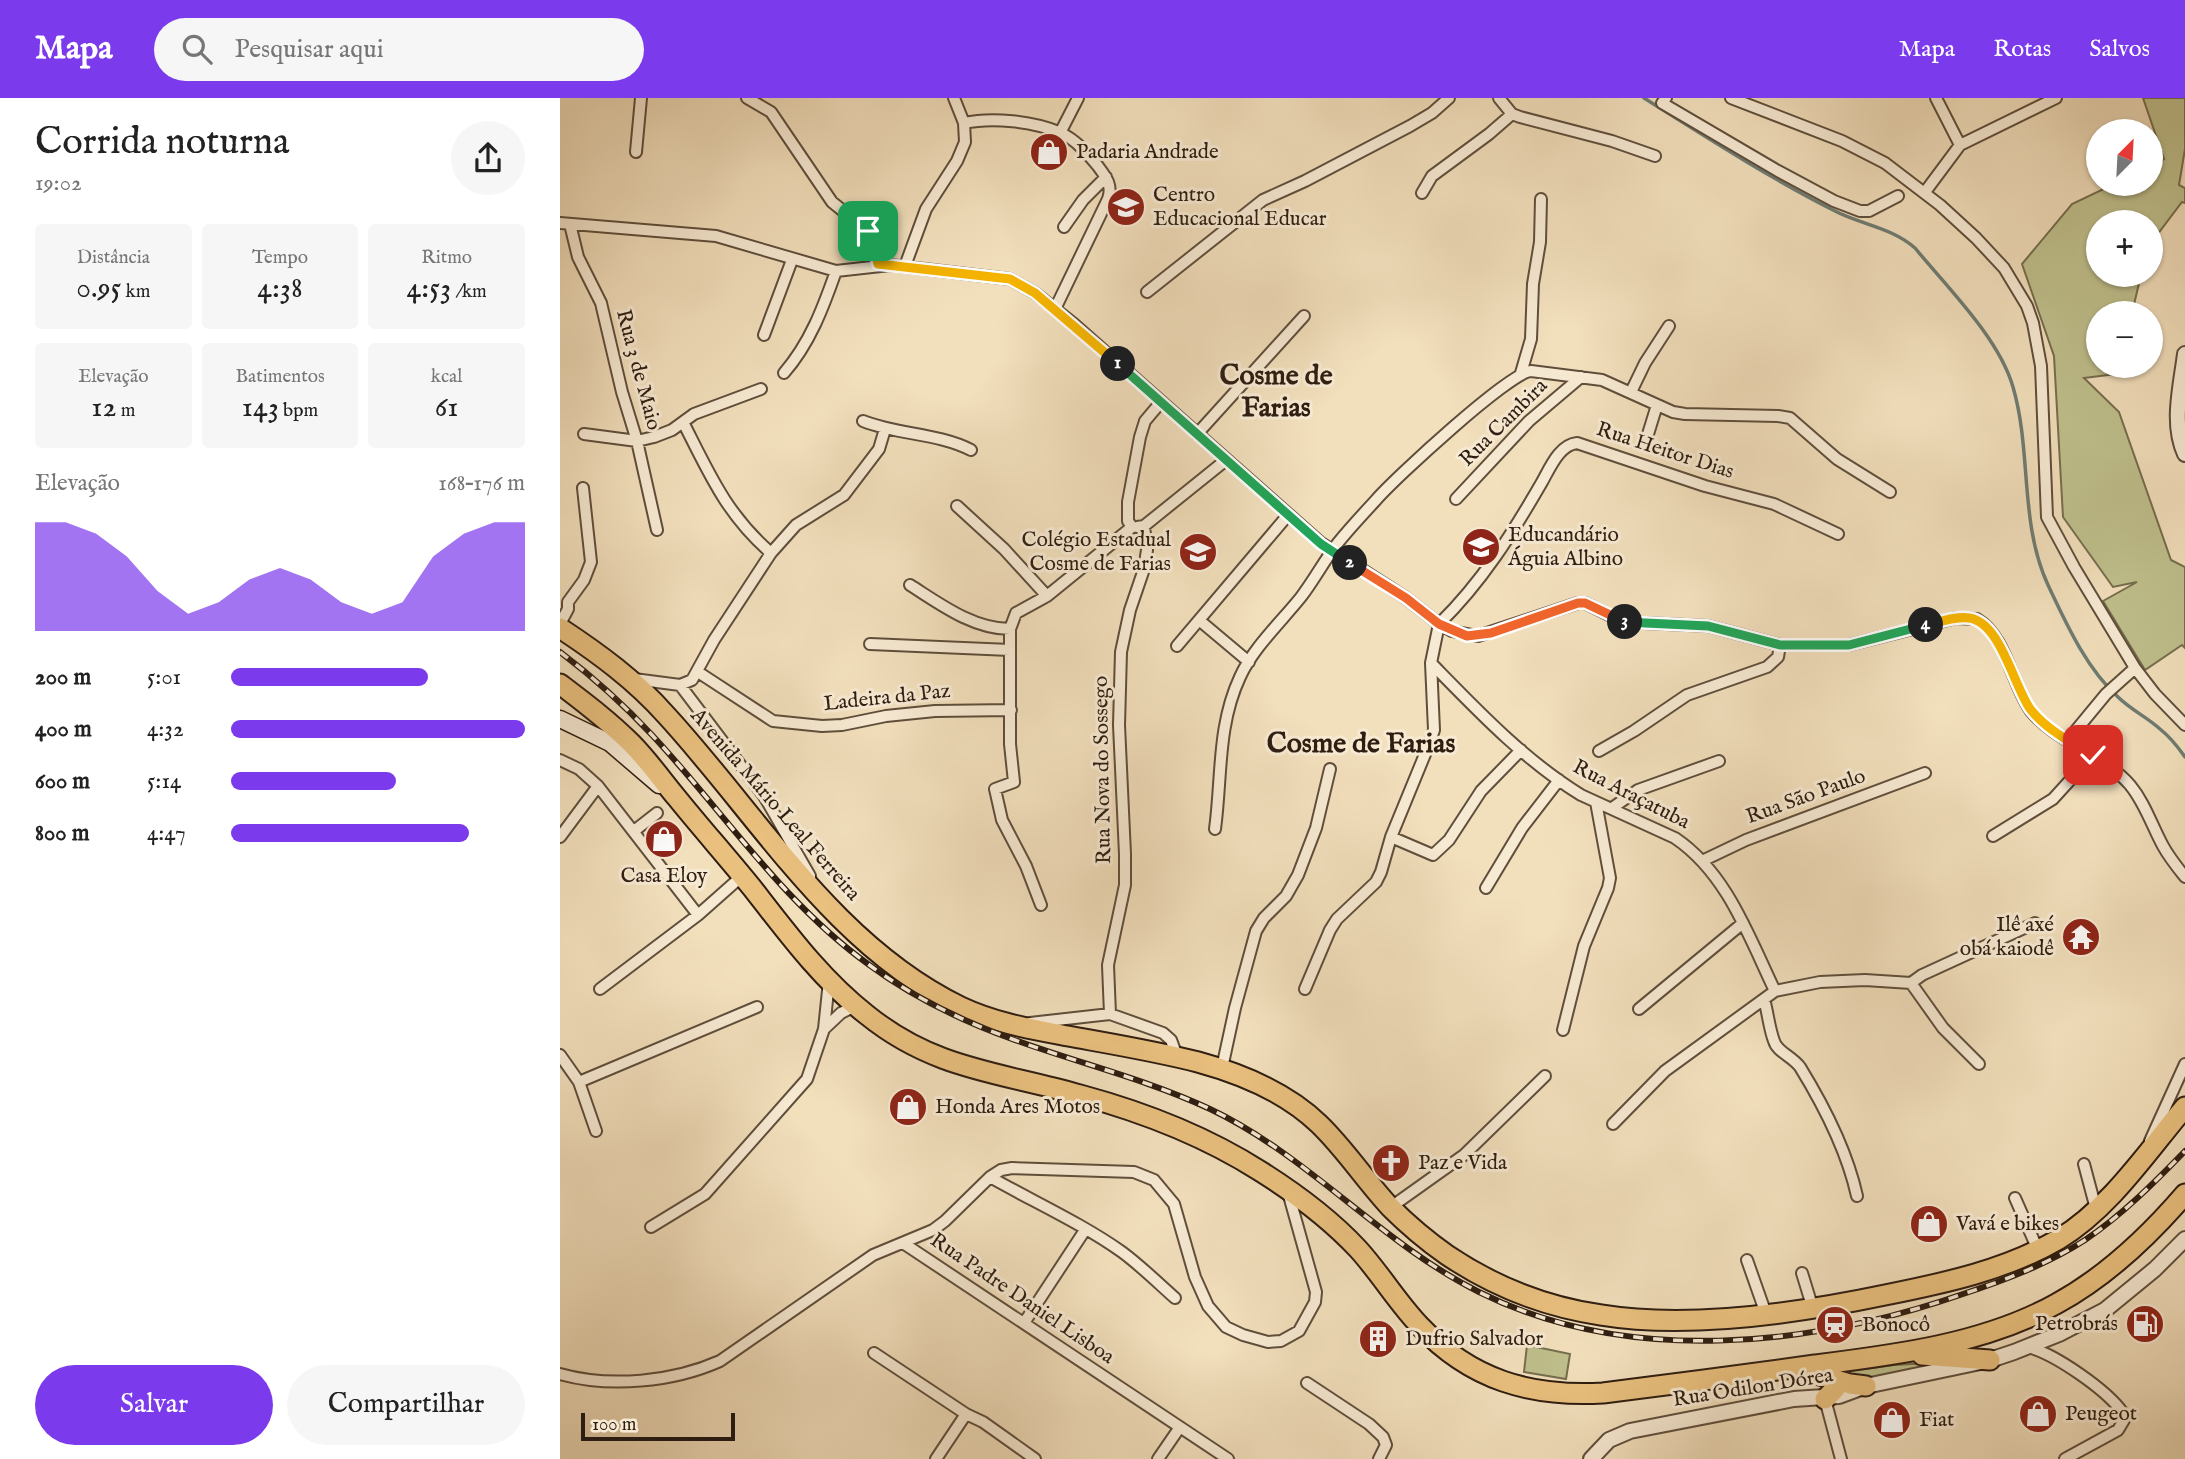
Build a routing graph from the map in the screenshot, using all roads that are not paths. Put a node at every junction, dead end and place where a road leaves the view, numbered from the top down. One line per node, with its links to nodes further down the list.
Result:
1 (641, 98): 15 (street)
2 (747, 98): 25 (street)
3 (954, 98): 12 (street)
4 (1078, 98): 13 (street)
5 (1449, 98): 28 (street)
6 (1499, 98): 11 (street)
7 (1666, 98): 20 (street)
8 (1731, 98): 18 (street)
9 (1936, 98): 14 (street)
10 (2056, 98): 14 (street)
11 (1512, 114): 16 (street); 19 (street)
12 (964, 123): 13 (street); 26 (street)
13 (1060, 133): 17 (street)
14 (1959, 145): 18 (street)
15 (636, 152)
16 (1655, 156)
17 (1106, 177): 23 (street); 29 (street)
18 (1925, 192): 73 (street)
19 (1422, 193)
20 (1898, 196)
21 (1541, 199): 35 (street)
22 (565, 223): 24 (street); 46 (street, Rua 3 de Maio)
23 (1064, 227)
24 (792, 260): 27 (street); 32 (street)
25 (878, 264): 26 (street); 27 (street)
26 (905, 267): 29 (street)
27 (836, 271): 34 (street)
28 (1147, 292)
29 (1055, 309): 39 (street)
30 (1304, 316): 45 (street)
31 (1669, 326): 38 (street)
32 (764, 335)
33 (2185, 354): 49 (street)
34 (784, 373)
35 (1521, 373): 36 (street); 60 (street)
36 (1581, 377): 38 (street); 53 (street, Rua Cambira)
37 (761, 389): 42 (street)
38 (1631, 392): 40 (street)
39 (1161, 402): 45 (street); 56 (street, Rua Nova do Sossego)
40 (1657, 405): 47 (street); 52 (street)
41 (863, 421): 43 (street)
42 (682, 422): 46 (street); 59 (street)
43 (885, 429): 48 (street); 59 (street)
44 (584, 434): 46 (street)
45 (1197, 434): 50 (street)
46 (637, 441): 57 (street, Rua 3 de Maio)
47 (1645, 444)
48 (971, 450)
49 (2185, 454)
50 (1226, 460): 55 (street); 56 (street)
51 (583, 488): 65 (street)
52 (1890, 492)
53 (1456, 499)
54 (957, 506): 62 (street)
55 (1288, 514): 60 (street); 63 (street)
56 (1138, 526): 62 (street); 118 (street, Rua Nova do Sossego)
57 (657, 530)
58 (1838, 534): 64 (street, Rua Heitor Dias)
59 (771, 552): 74 (street)
60 (1332, 552): 64 (street); 71 (street)
61 (911, 585): 66 (street)
62 (1047, 596): 66 (street)
63 (1199, 620): 69 (street); 71 (street)
64 (1439, 624): 68 (street); 72 (street)
65 (560, 626): 75 (highway, Avenida Mário Leal Ferreira)
66 (1010, 629): 70 (street)
67 (870, 644): 70 (street)
68 (1780, 645): 81 (street); 83 (street)
69 (1177, 646)
70 (1010, 650): 78 (street)
71 (1248, 662): 95 (street)
72 (1431, 663): 82 (street, Rua Araçatuba); 97 (street)
73 (2135, 667): 80 (street); 81 (street)
74 (698, 673): 77 (street); 78 (street, Ladeira da Paz)
75 (629, 678): 77 (street); 104 (highway, Avenida Mário Leal Ferreira)
76 (560, 684): 91 (highway)
77 (680, 685): 104 (street)
78 (1011, 710): 105 (street)
79 (563, 724): 91 (main road)
80 (2185, 725)
81 (2068, 740): 84 (street)
82 (1521, 750): 89 (street, Rua Araçatuba); 97 (street)
83 (1599, 751)
84 (2093, 755): 98 (street); 102 (street)
85 (560, 760): 90 (street)
86 (1719, 761): 93 (street)
87 (1330, 769): 125 (street)
88 (1925, 773): 100 (street, Rua São Paulo)
89 (1559, 780): 92 (street, Rua Araçatuba); 103 (street)
90 (598, 786): 96 (street); 99 (street)
91 (676, 798): 101 (highway)
92 (1596, 802): 93 (street, Rua Araçatuba); 121 (street)
93 (1612, 808): 100 (street, Rua Araçatuba)
94 (657, 813): 96 (street)
95 (1215, 830)
96 (634, 831): 106 (street)
97 (1391, 836): 112 (street)
98 (1993, 836)
99 (560, 837)
100 (1702, 861): 107 (street, Rua Araçatuba)
101 (742, 876): 106 (street); 109 (highway)
102 (2185, 877)
103 (1486, 888)
104 (823, 900): 119 (highway, Avenida Mário Leal Ferreira)
105 (1041, 905)
106 (698, 915): 111 (street)
107 (1743, 923): 113 (street, Rua Araçatuba); 117 (street)
108 (2035, 923): 110 (street)
109 (829, 981): 115 (highway); 120 (street)
110 (1910, 984): 113 (street); 124 (street)
111 (600, 989)
112 (1305, 989)
113 (1774, 991): 114 (street)
114 (1764, 999): 130 (street); 137 (street)
115 (855, 1006): 120 (street); 135 (highway)
116 (757, 1007): 128 (street)
117 (1639, 1009)
118 (1110, 1014): 119 (street); 123 (street)
119 (1013, 1025): 123 (highway, Avenida Mário Leal Ferreira)
120 (824, 1029): 141 (street)
121 (1563, 1030)
122 (560, 1055): 128 (street)
123 (1177, 1056): 125 (highway, Avenida Mário Leal Ferreira)
124 (1979, 1064)
125 (1222, 1068): 139 (highway, Avenida Mário Leal Ferreira)
126 (2183, 1069): 132 (street)
127 (1545, 1076): 139 (street)
128 (579, 1082): 131 (street)
129 (2185, 1107): 132 (highway, Avenida Mário Leal Ferreira)
130 (1613, 1124)
131 (596, 1131)
132 (2144, 1156): 140 (highway, Avenida Mário Leal Ferreira)
133 (2084, 1164): 140 (street)
134 (990, 1177): 135 (street); 142 (street); 144 (street)
135 (1287, 1190): 158 (highway)
136 (2185, 1194): 155 (highway)
137 (1857, 1196)
138 (2015, 1198): 145 (street)
139 (1391, 1207): 150 (highway, Avenida Mário Leal Ferreira)
140 (2096, 1209): 145 (highway, Avenida Mário Leal Ferreira)
141 (651, 1227)
142 (1085, 1230): 148 (street); 151 (street)
143 (2185, 1239): 152 (street, Rua Odilon Dórea)
144 (903, 1243): 151 (street, Rua Padre Daniel Lisboa); 159 (street, Rua Padre Daniel Lisboa)
145 (2038, 1250): 149 (highway, Avenida Mário Leal Ferreira)
146 (1748, 1260): 150 (street)
147 (1802, 1273): 149 (street)
148 (1175, 1298)
149 (1812, 1308): 150 (highway, Avenida Mário Leal Ferreira)
150 (1766, 1314)
151 (1024, 1323): 165 (street, Rua Padre Daniel Lisboa)
152 (2059, 1335): 153 (street, Rua Odilon Dórea); 157 (street)
153 (2028, 1347): 156 (street, Rua Odilon Dórea); 157 (street)
154 (874, 1353): 164 (street)
155 (1889, 1355): 156 (highway); 158 (highway)
156 (1990, 1360): 162 (street, Rua Odilon Dórea)
157 (2064, 1363): 173 (street)
158 (1795, 1368): 160 (highway)
159 (560, 1374)
160 (1831, 1376): 162 (highway); 163 (highway)
161 (1307, 1382): 170 (street)
162 (1866, 1386): 163 (street, Rua Odilon Dórea)
163 (1825, 1399): 171 (street, Rua Odilon Dórea); 172 (street)
164 (966, 1415): 166 (street); 167 (street)
165 (1180, 1427): 168 (street); 169 (street, Rua Padre Daniel Lisboa)
166 (936, 1459)
167 (1035, 1459)
168 (1158, 1459)
169 (1228, 1459)
170 (1379, 1459)
171 (1591, 1459)
172 (1841, 1459)
173 (2065, 1459)

